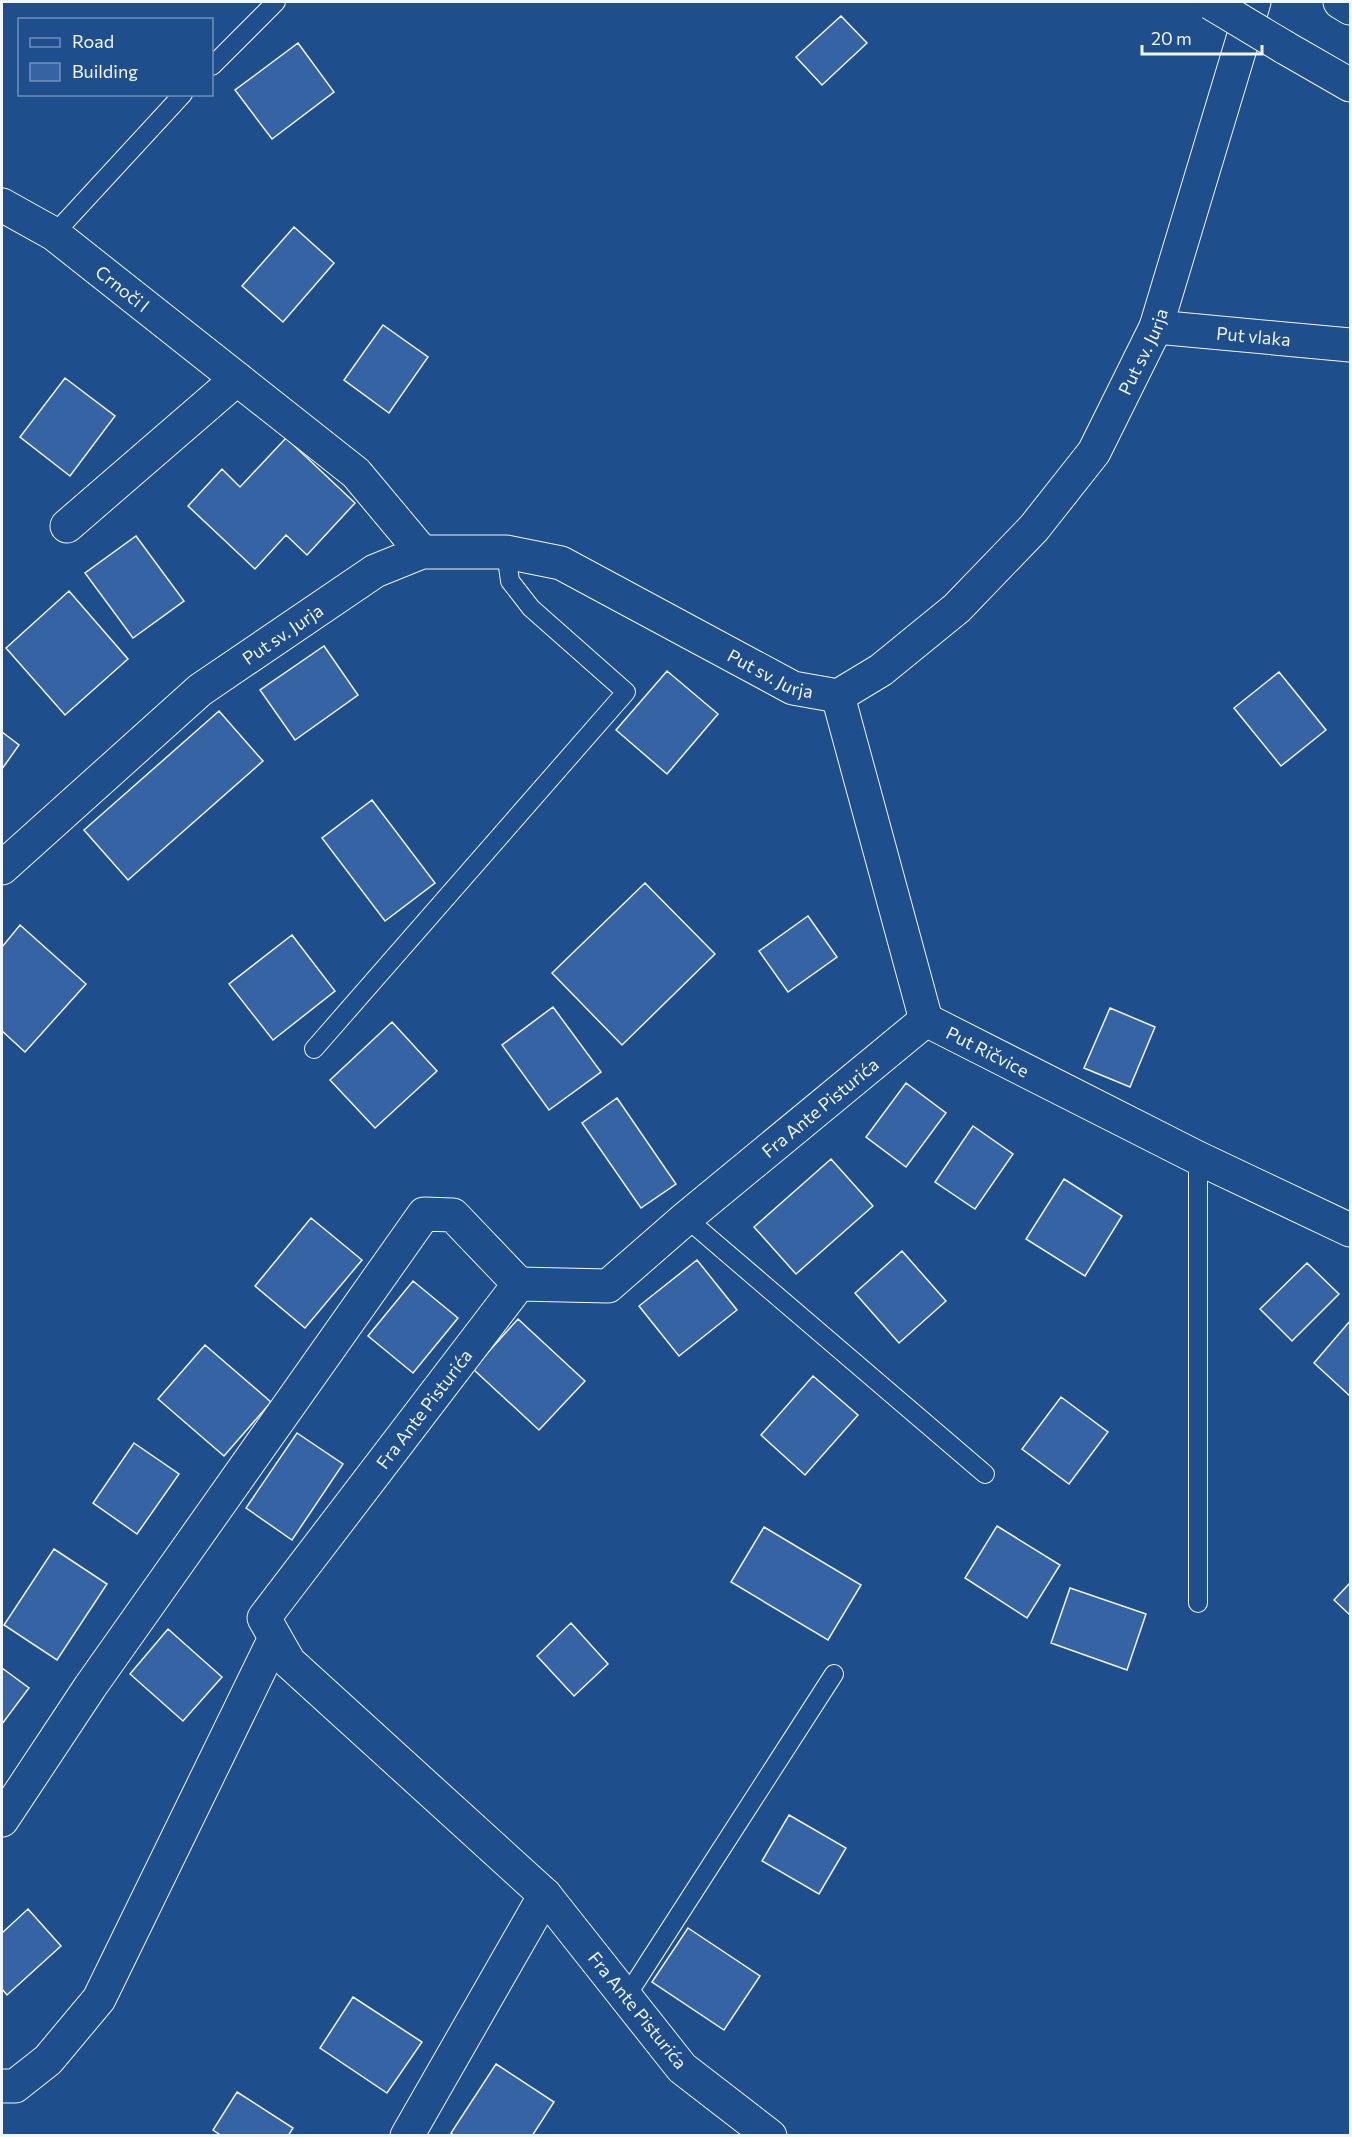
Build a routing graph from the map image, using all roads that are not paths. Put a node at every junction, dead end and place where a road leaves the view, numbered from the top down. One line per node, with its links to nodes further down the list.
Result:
1 (276, 2): 6 (lane)
2 (1210, 2): 7 (street, bridge)
3 (1254, 2): 11 (street, Put sv. Jurja)
4 (1340, 2): 5 (street)
5 (1350, 8)
6 (213, 65)
7 (1350, 85)
8 (181, 96): 10 (lane)
9 (2, 206): 10 (street, Crnoči l)
10 (54, 234): 13 (street, Crnoči l)
11 (1156, 327): 12 (street, Put vlaka); 17 (street, Put sv. Jurja)
12 (1350, 345)
13 (237, 379): 14 (street); 15 (street, Crnoči l)
14 (67, 526)
15 (422, 552): 16 (street, Put sv. Jurja); 18 (street, Put sv. Jurja)
16 (506, 552): 17 (street, Put sv. Jurja); 20 (lane)
17 (838, 696): 19 (street, Put Ričvice)
18 (2, 868)
19 (926, 1020): 21 (street, Put Ričvice); 22 (street, Fra Ante Pisturića)
20 (314, 1049)
21 (1198, 1158): 23 (street, Put Ričvice); 26 (lane)
22 (686, 1218): 24 (street, Fra Ante Pisturića); 25 (lane)
23 (1350, 1230)
24 (519, 1284): 27 (street, Fra Ante Pisturića); 29 (street)
25 (985, 1474)
26 (1198, 1603)
27 (275, 1638): 30 (street, Fra Ante Pisturića); 32 (street)
28 (834, 1674): 31 (lane)
29 (2, 1820)
30 (545, 1895): 31 (street, Fra Ante Pisturića); 33 (street)
31 (626, 1997): 34 (street, Fra Ante Pisturića)
32 (2, 2086)
33 (407, 2136)
34 (770, 2136)

